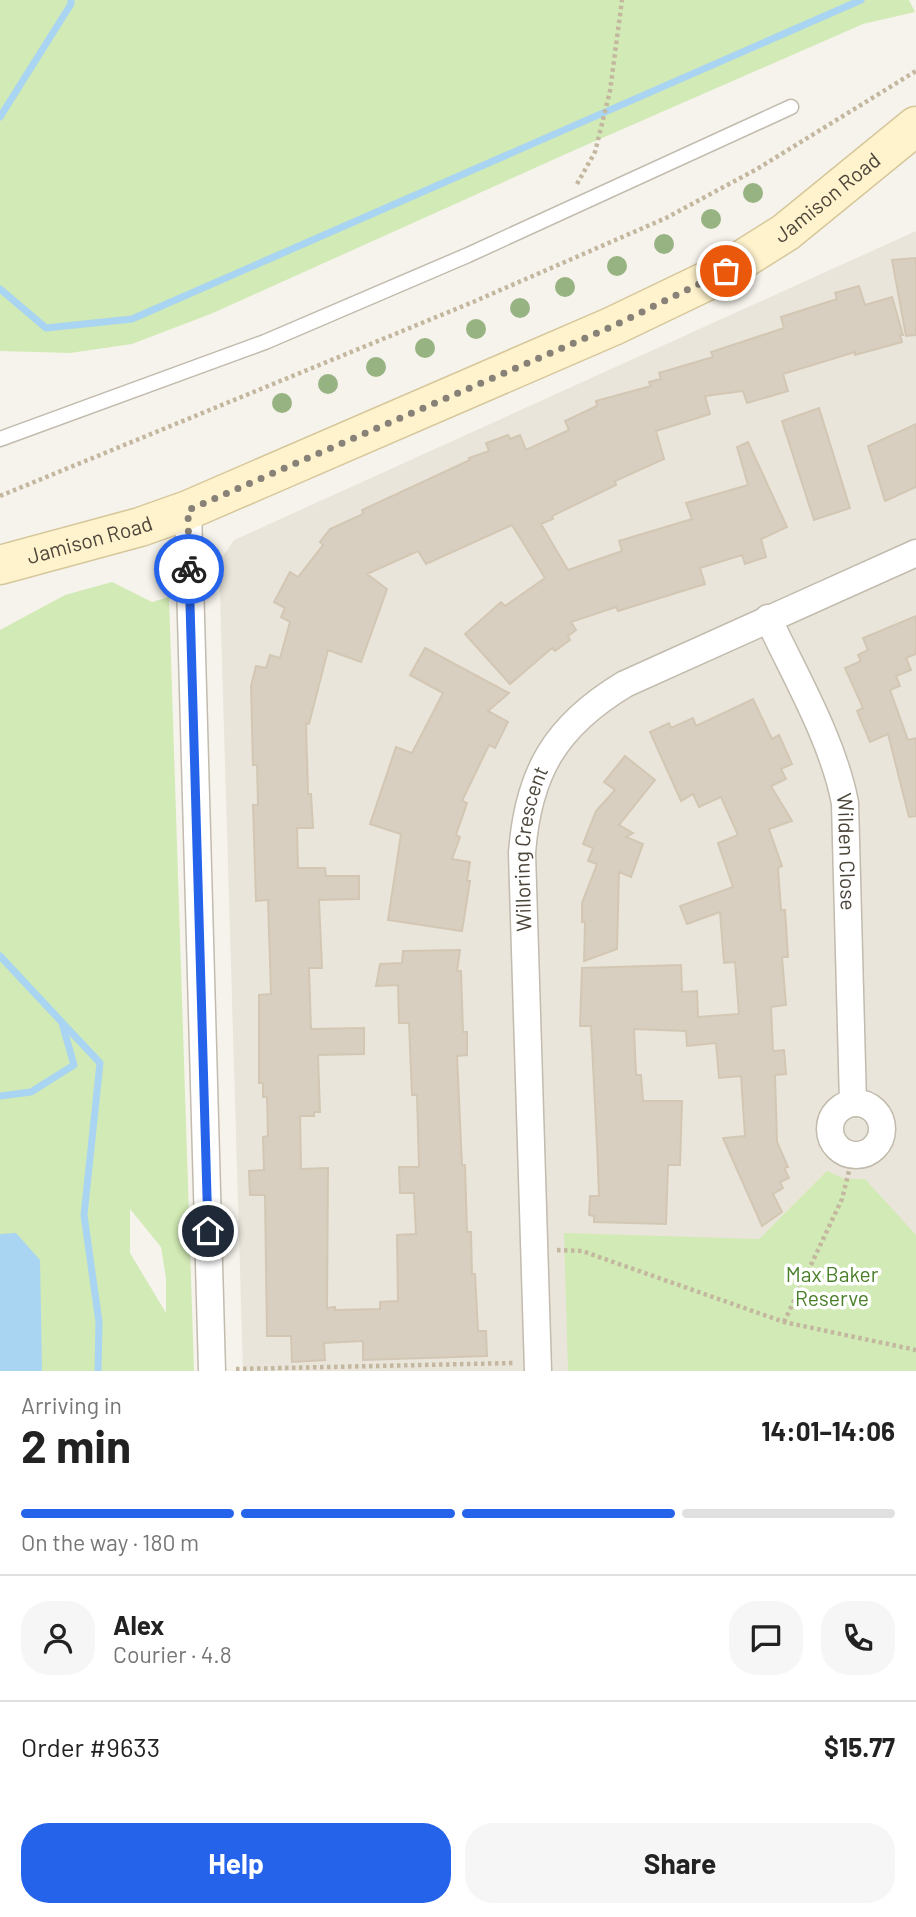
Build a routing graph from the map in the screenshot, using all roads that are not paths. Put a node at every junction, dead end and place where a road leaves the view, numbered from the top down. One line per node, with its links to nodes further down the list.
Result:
1 (791, 107): 3 (lane)
2 (916, 126): 4 (street, Jamison Road)
3 (0, 439)
4 (188, 510): 6 (street, Jamison Road); 10 (street)
5 (916, 553): 7 (street, Willoring Crescent)
6 (0, 565)
7 (768, 618): 8 (street, Wilden Close); 9 (street, Willoring Crescent)
8 (853, 1103): 8 (street)
9 (529, 1367)
10 (220, 1370)

